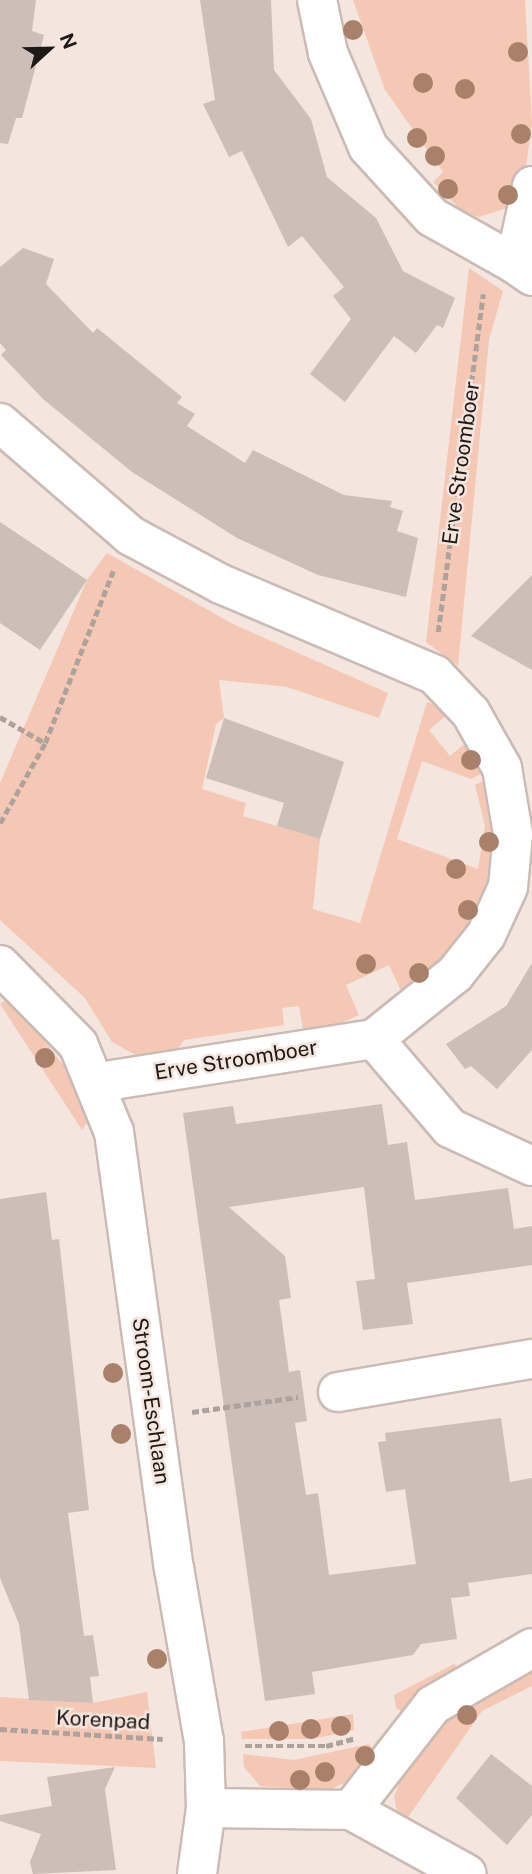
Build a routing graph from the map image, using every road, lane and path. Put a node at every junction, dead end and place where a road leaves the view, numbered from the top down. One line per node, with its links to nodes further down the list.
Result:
1 (317, 0): 3 (street)
2 (532, 186): 3 (street)
3 (512, 264): 6 (path, Erve Stroomboer)
4 (0, 424): 5 (street, Erve Stroomboer)
5 (131, 536): 6 (street, Erve Stroomboer); 8 (path)
6 (435, 675): 11 (street, Erve Stroomboer)
7 (0, 717): 8 (path)
8 (45, 743): 9 (path)
9 (0, 823)
10 (0, 965): 12 (street, Stroom-Eschlaan)
11 (374, 1038): 12 (street, Erve Stroomboer); 13 (street)
12 (98, 1082): 16 (street, Stroom-Eschlaan)
13 (532, 1166)
14 (532, 1359): 15 (street)
15 (338, 1392): 16 (path)
16 (153, 1417): 20 (street, Stroom-Eschlaan)
17 (532, 1648): 18 (street)
18 (410, 1729): 20 (path, Korenpad); 22 (street)
19 (0, 1730): 20 (path, Korenpad)
20 (204, 1741): 21 (street, Stroom-Eschlaan)
21 (206, 1808): 22 (street); 23 (street, Stroom-Eschlaan)
22 (351, 1810): 24 (street)
23 (197, 1874)
24 (467, 1874)

